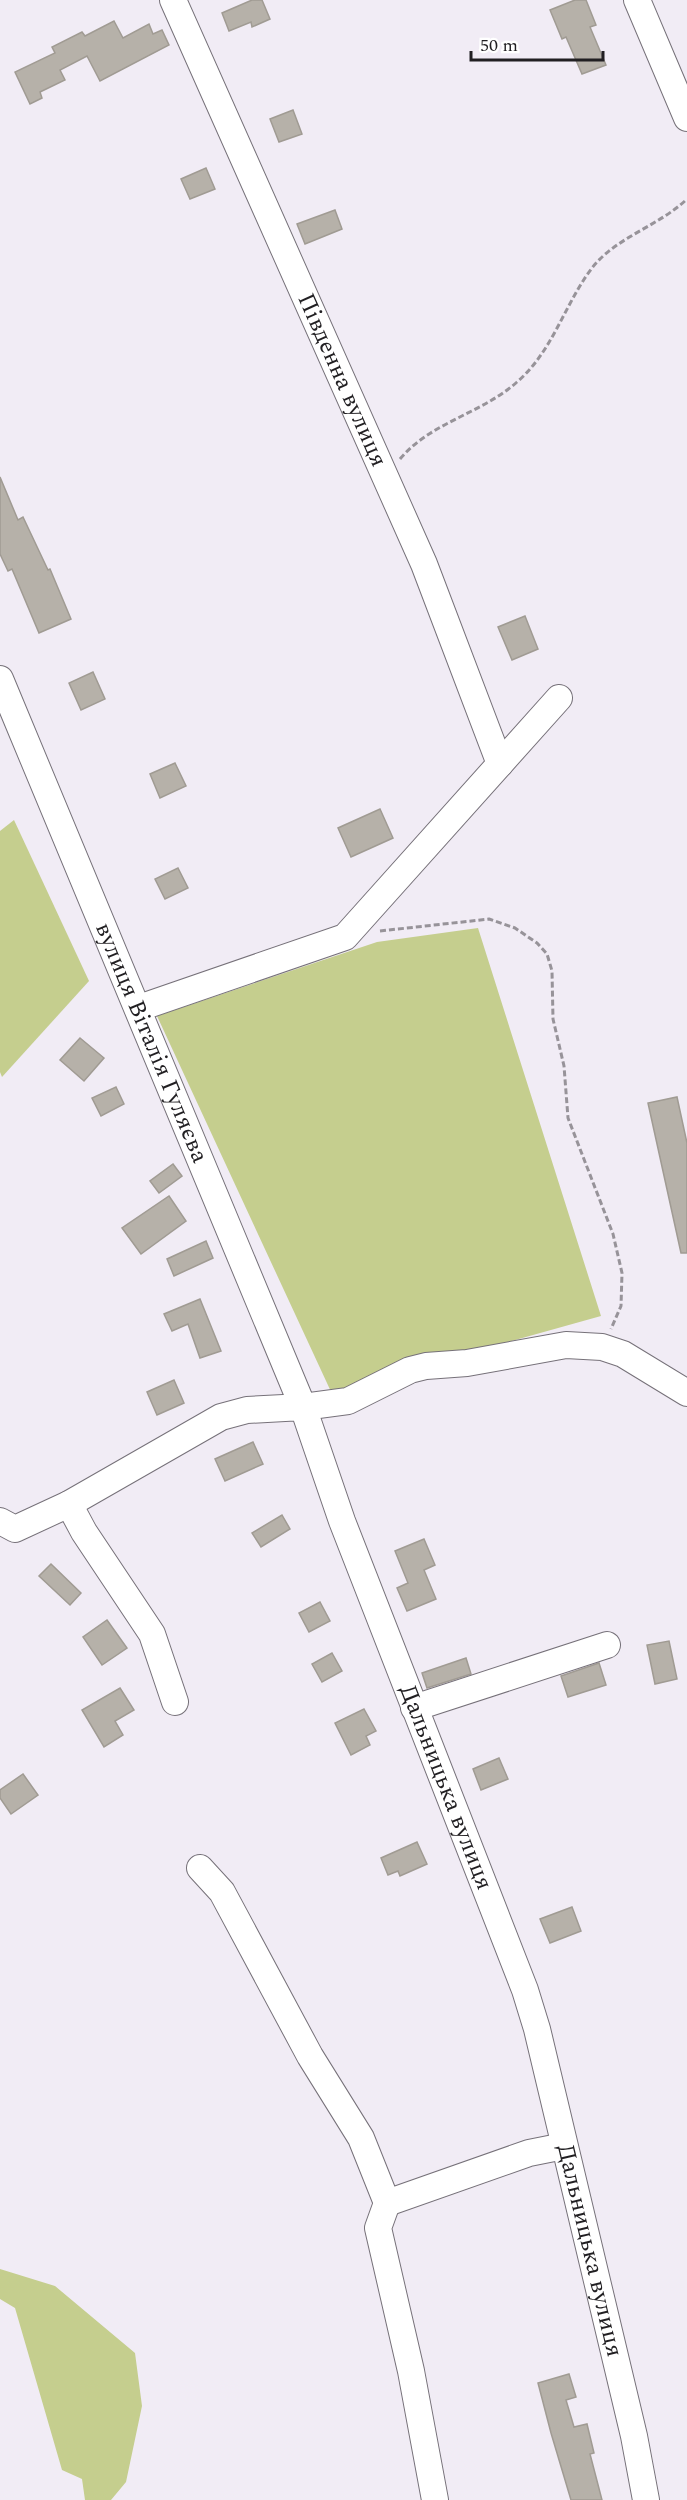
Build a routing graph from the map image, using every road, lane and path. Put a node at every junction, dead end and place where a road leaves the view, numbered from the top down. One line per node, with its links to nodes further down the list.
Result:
1 (173, 0): 8 (street, Південна вулиця)
2 (637, 0): 3 (street)
3 (687, 118)
4 (687, 199): 5 (path)
5 (400, 460)
6 (0, 679): 10 (street, вулиця Віталія Гуляєва)
7 (559, 698): 8 (street)
8 (500, 764): 10 (street)
9 (379, 932): 11 (path)
10 (139, 1008): 13 (street, вулиця Віталія Гуляєва)
11 (602, 1347): 12 (street); 13 (street)
12 (687, 1393)
13 (303, 1407): 14 (street); 18 (street, Дальницька вулиця)
14 (69, 1504): 15 (street); 17 (street)
15 (5, 1531)
16 (607, 1645): 18 (street)
17 (175, 1702)
18 (414, 1708): 20 (street, Дальницька вулиця)
19 (200, 1868): 21 (street)
20 (564, 2146): 21 (street); 23 (street, Дальницька вулиця)
21 (387, 2203): 22 (street)
22 (435, 2500)
23 (646, 2500)

